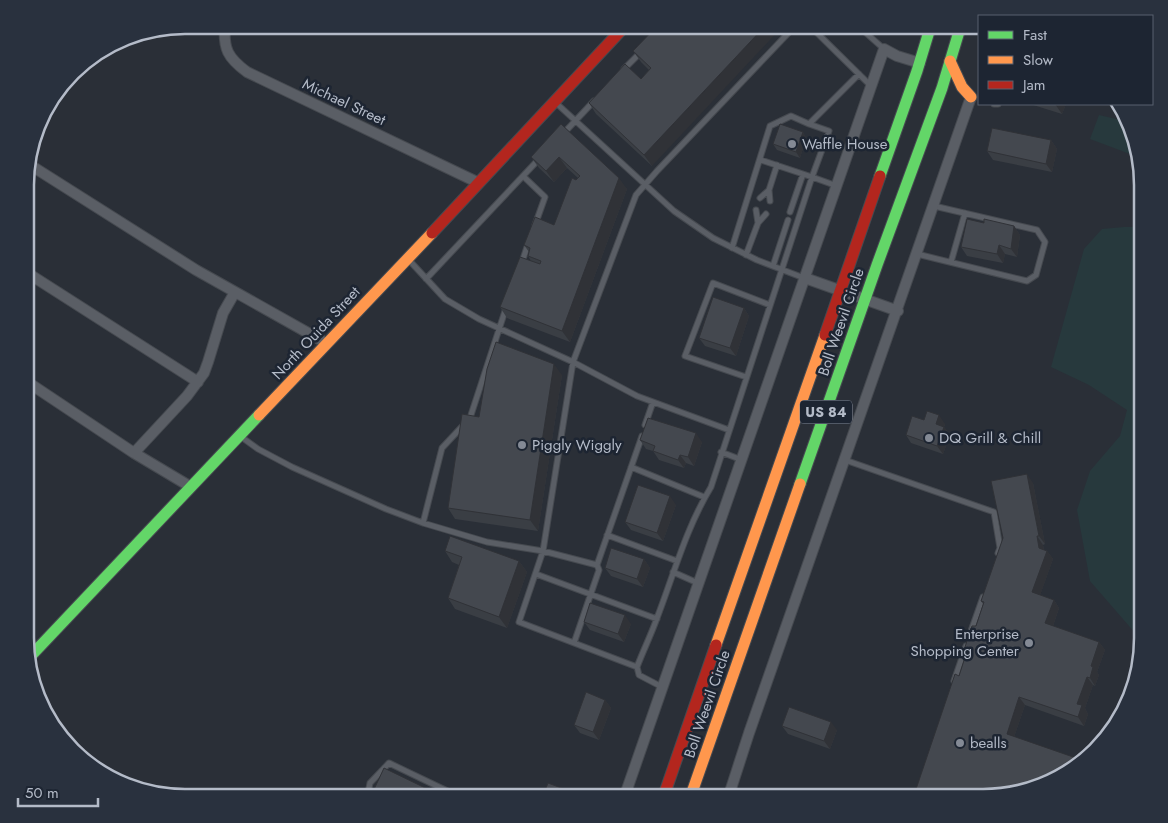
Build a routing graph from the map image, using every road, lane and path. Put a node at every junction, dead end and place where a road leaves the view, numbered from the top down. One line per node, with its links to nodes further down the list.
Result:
1 (224, 34): 29 (street, Michael Street)
2 (618, 34): 17 (main road, North Ouida Street)
3 (787, 34): 30 (lane)
4 (818, 34): 13 (lane)
5 (868, 34): 9 (lane)
6 (928, 34): 11 (main road, Boll Weevil Circle / US 84)
7 (959, 34): 10 (main road, Boll Weevil Circle / US 84)
8 (646, 46): 12 (lane)
9 (884, 49): 11 (street); 14 (street)
10 (950, 62): 16 (main road); 18 (main road, Boll Weevil Circle / US 84)
11 (920, 63): 51 (main road, Boll Weevil Circle / US 84)
12 (621, 73)
13 (859, 74): 14 (lane); 20 (lane)
14 (871, 86): 31 (street)
15 (601, 94): 19 (lane)
16 (975, 98): 18 (main road); 33 (street)
17 (555, 102): 19 (lane); 29 (main road, North Ouida Street)
18 (936, 102): 53 (main road, Boll Weevil Circle / US 84)
19 (575, 121): 21 (lane); 30 (lane)
20 (809, 124): 23 (lane); 28 (lane)
21 (556, 142)
22 (543, 156): 27 (lane)
23 (761, 160): 24 (lane); 40 (lane)
24 (777, 165): 26 (lane); 32 (lane)
25 (35, 168): 52 (street)
26 (803, 174): 28 (lane); 34 (lane)
27 (523, 176): 38 (lane); 50 (lane)
28 (812, 176): 31 (lane); 47 (lane)
29 (480, 183): 43 (main road, North Ouida Street)
30 (645, 184): 40 (lane); 59 (lane)
31 (837, 186): 49 (street)
32 (769, 190): 32 (lane)
33 (934, 206): 35 (lane); 41 (street)
34 (790, 212)
35 (965, 213): 44 (lane); 44 (lane)
36 (788, 220): 45 (lane)
37 (758, 223): 37 (lane); 42 (lane)
38 (533, 232)
39 (530, 241): 46 (lane)
40 (732, 248): 42 (lane)
41 (917, 254): 44 (lane); 56 (street)
42 (746, 255): 45 (lane)
43 (408, 258): 50 (lane); 58 (main road, North Ouida Street)
44 (951, 262)
45 (773, 266): 47 (lane)
46 (520, 267)
47 (782, 270): 49 (lane); 55 (lane)
48 (34, 277): 61 (street)
49 (805, 278): 51 (street); 68 (street)
50 (426, 279): 57 (lane)
51 (840, 291): 53 (street); 93 (main road, Boll Weevil Circle / US 84)
52 (235, 292): 58 (street); 61 (street)
53 (865, 300): 56 (street); 94 (main road, Boll Weevil Circle / US 84)
54 (508, 303): 57 (lane)
55 (770, 305): 60 (lane); 60 (lane)
56 (898, 311): 69 (street)
57 (498, 329): 59 (lane); 73 (lane)
58 (326, 344): 65 (main road, North Ouida Street)
59 (573, 362): 63 (lane); 75 (lane)
60 (746, 377): 64 (lane)
61 (198, 382): 67 (street)
62 (34, 386): 67 (street)
63 (653, 402): 64 (lane); 70 (lane)
64 (729, 430): 66 (lane)
65 (240, 435): 71 (main road, North Ouida Street); 73 (lane)
66 (722, 452): 68 (lane); 72 (lane)
67 (134, 453): 71 (street)
68 (742, 460): 81 (street)
69 (845, 460): 76 (lane); 95 (street)
70 (631, 468): 72 (lane); 74 (lane)
71 (191, 487): 86 (main road, North Ouida Street)
72 (704, 497): 77 (lane)
73 (423, 523): 75 (lane)
74 (607, 536): 77 (lane); 78 (lane)
75 (543, 551): 78 (lane); 80 (lane)
76 (997, 557)
77 (677, 562): 79 (lane)
78 (597, 565): 83 (lane)
79 (673, 572): 81 (lane); 84 (lane)
80 (536, 574): 83 (lane); 85 (lane)
81 (700, 584): 88 (street)
82 (984, 594): 89 (lane)
83 (592, 595): 84 (lane); 85 (lane)
84 (657, 619): 87 (lane)
85 (574, 643): 87 (lane)
86 (35, 652)
87 (636, 668): 88 (lane)
88 (663, 687): 92 (street)
89 (952, 687)
90 (369, 789): 91 (lane)
91 (443, 789)
92 (627, 789)
93 (666, 789)
94 (693, 789)
95 (731, 789)

